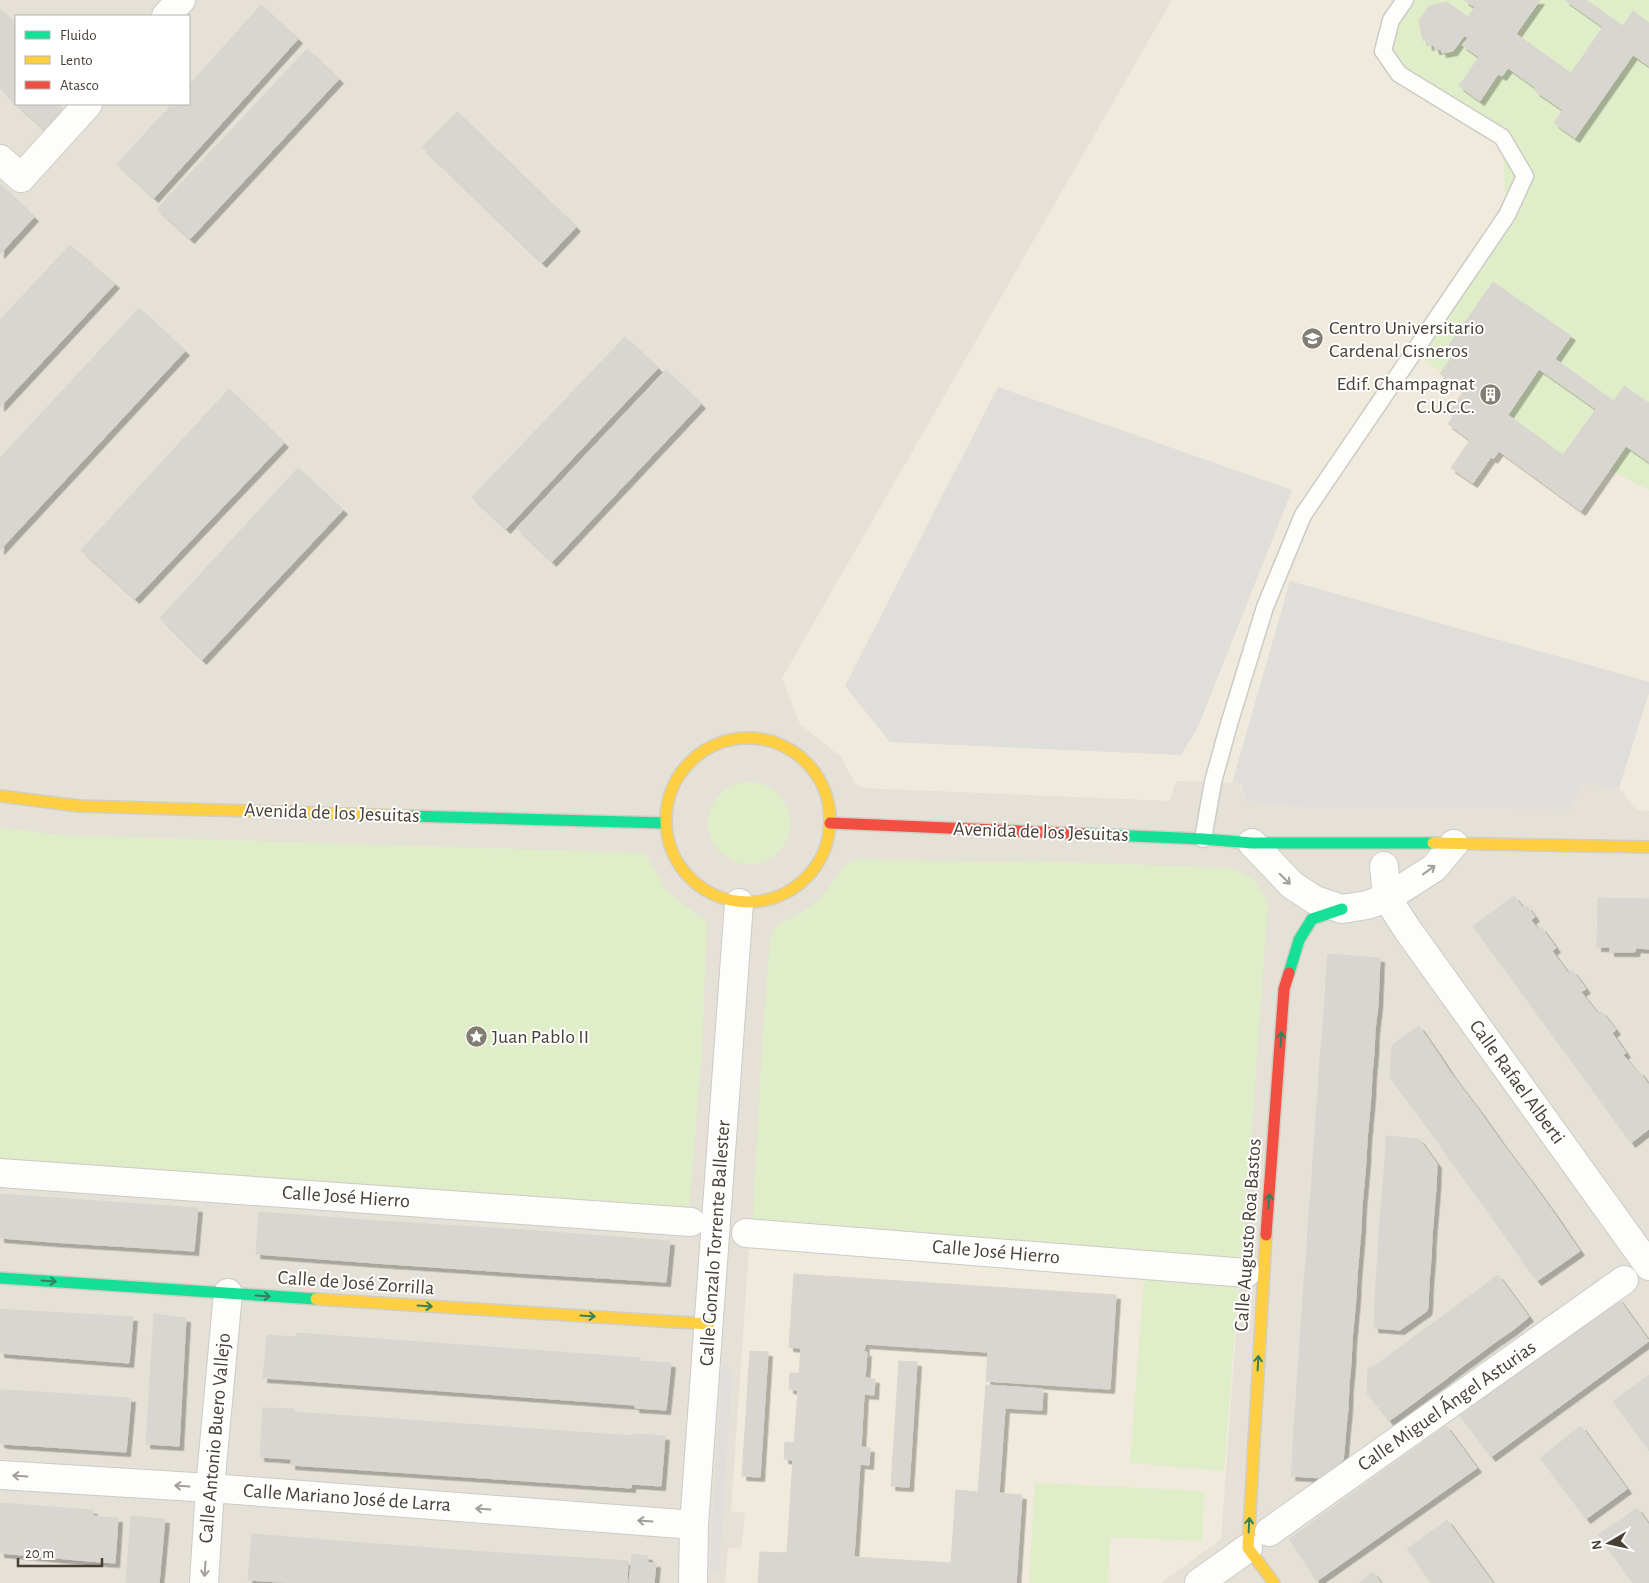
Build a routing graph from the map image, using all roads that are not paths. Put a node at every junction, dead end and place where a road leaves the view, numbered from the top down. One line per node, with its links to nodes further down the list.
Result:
1 (181, 0): 3 (street)
2 (1405, 0): 9 (lane)
3 (167, 15)
4 (87, 105): 5 (street)
5 (0, 159)
6 (0, 796): 7 (street, Avenida de los Jesuitas)
7 (665, 823): 8 (street); 14 (street)
8 (830, 823): 9 (street, Avenida de los Jesuitas); 14 (street)
9 (1203, 839): 10 (street, Avenida de los Jesuitas)
10 (1252, 843): 13 (street, Avenida de los Jesuitas); 15 (street, one-way to 15)
11 (1454, 844): 12 (street, Avenida de los Jesuitas); 13 (street, Avenida de los Jesuitas); 15 (street, one-way to 11)
12 (1649, 847)
13 (1386, 854): 15 (street)
14 (739, 903): 24 (street, Calle Gonzalo Torrente Ballester)
15 (1365, 904): 19 (street, Calle Rafael Alberti); 28 (street, Calle Augusto Roa Bastos, one-way to 15)
16 (0, 1173): 17 (street, Calle José Hierro)
17 (691, 1222)
18 (746, 1233): 20 (street, Calle José Hierro)
19 (1649, 1266)
20 (1246, 1273)
21 (0, 1278): 23 (street, Calle de José Zorrilla, one-way to 23)
22 (1624, 1280): 28 (street, Calle Miguel Ángel Asturias)
23 (228, 1293): 24 (street, Calle de José Zorrilla, one-way to 24); 26 (street, Calle Antonio Buero Vallejo)
24 (709, 1324): 27 (street, Calle Gonzalo Torrente Ballester)
25 (0, 1475): 26 (street, Calle Mariano José de Larra, one-way to 25)
26 (210, 1488): 27 (street, Calle Mariano José de Larra, one-way to 26); 29 (street, Calle Antonio Buero Vallejo, one-way to 29)
27 (694, 1525): 30 (street, Calle Gonzalo Torrente Ballester)
28 (1259, 1540): 31 (street, Calle Miguel Ángel Asturias); 32 (street)
29 (204, 1583)
30 (693, 1583)
31 (1199, 1583)
32 (1274, 1583)

